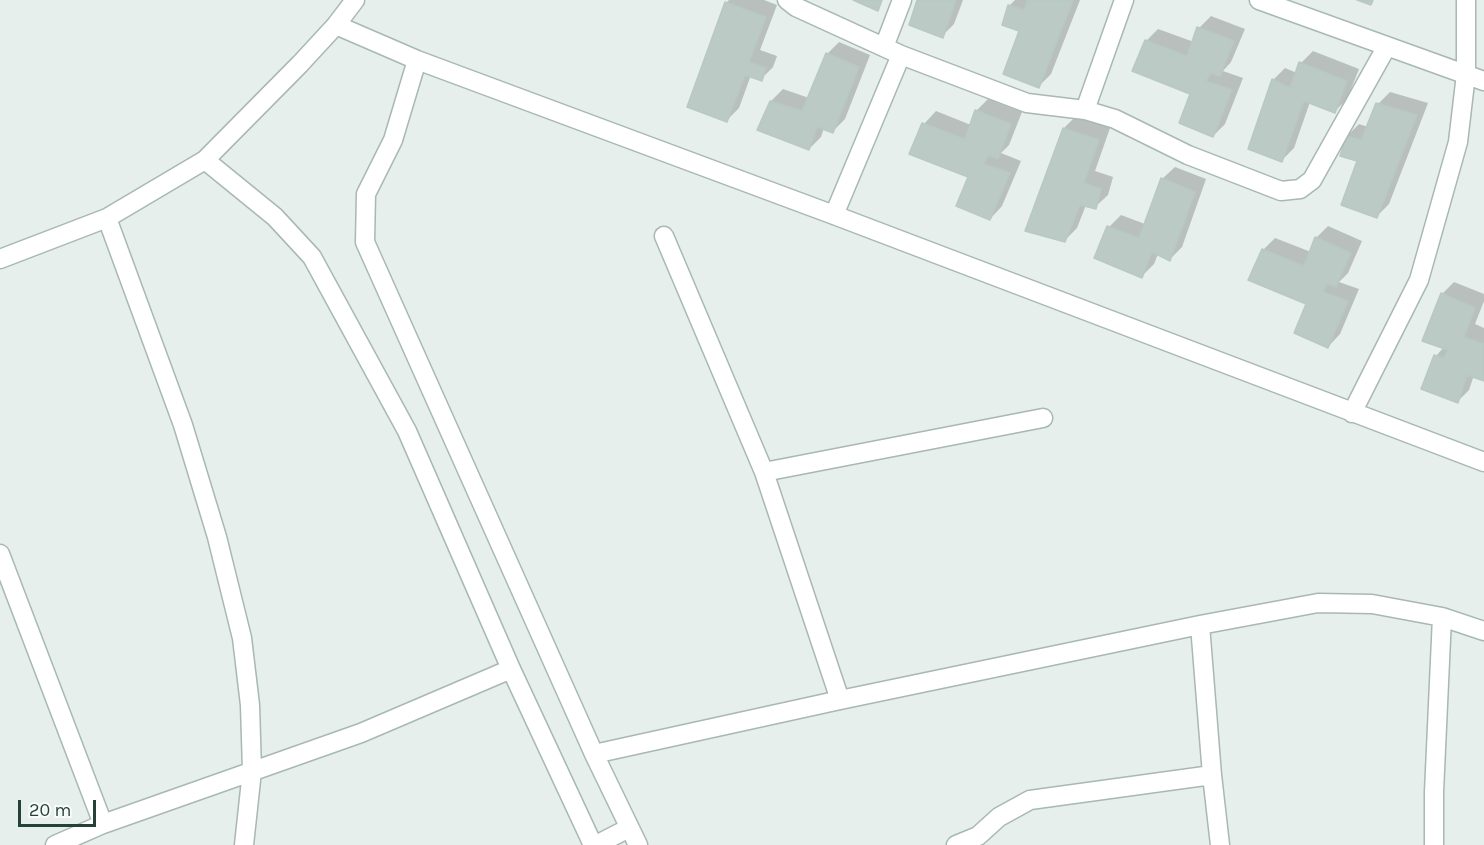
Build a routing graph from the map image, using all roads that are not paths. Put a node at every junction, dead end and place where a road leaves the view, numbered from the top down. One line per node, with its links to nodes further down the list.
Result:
1 (355, 0): 7 (street)
2 (787, 0): 9 (street)
3 (902, 0): 9 (street)
4 (1124, 0): 14 (street)
5 (1259, 0): 8 (street)
6 (1466, 0): 12 (street)
7 (336, 25): 11 (street); 15 (street)
8 (1387, 46): 12 (street); 14 (street)
9 (884, 47): 10 (street)
10 (901, 55): 14 (street); 16 (street)
11 (417, 60): 16 (street); 30 (street)
12 (1466, 74): 13 (street); 20 (street)
13 (1484, 81)
14 (1085, 110)
15 (205, 160): 17 (street); 28 (street)
16 (834, 215): 20 (street)
17 (107, 218): 19 (street); 31 (street)
18 (664, 236): 23 (street)
19 (0, 259)
20 (1352, 413): 22 (street)
21 (1043, 418): 23 (street)
22 (1484, 462)
23 (764, 472): 29 (street)
24 (0, 554): 33 (street)
25 (1442, 617): 26 (street); 27 (street); 41 (street)
26 (1200, 625): 29 (street); 32 (street)
27 (1484, 631)
28 (511, 669): 31 (street); 37 (street)
29 (840, 700): 30 (street)
30 (594, 754): 34 (street)
31 (252, 771): 33 (street); 36 (street)
32 (1212, 775): 39 (street); 40 (street)
33 (103, 824): 35 (street)
34 (629, 828): 37 (street); 38 (street)
35 (55, 845)
36 (244, 845)
37 (594, 845)
38 (638, 845)
39 (956, 845)
40 (1220, 845)
41 (1434, 845)

